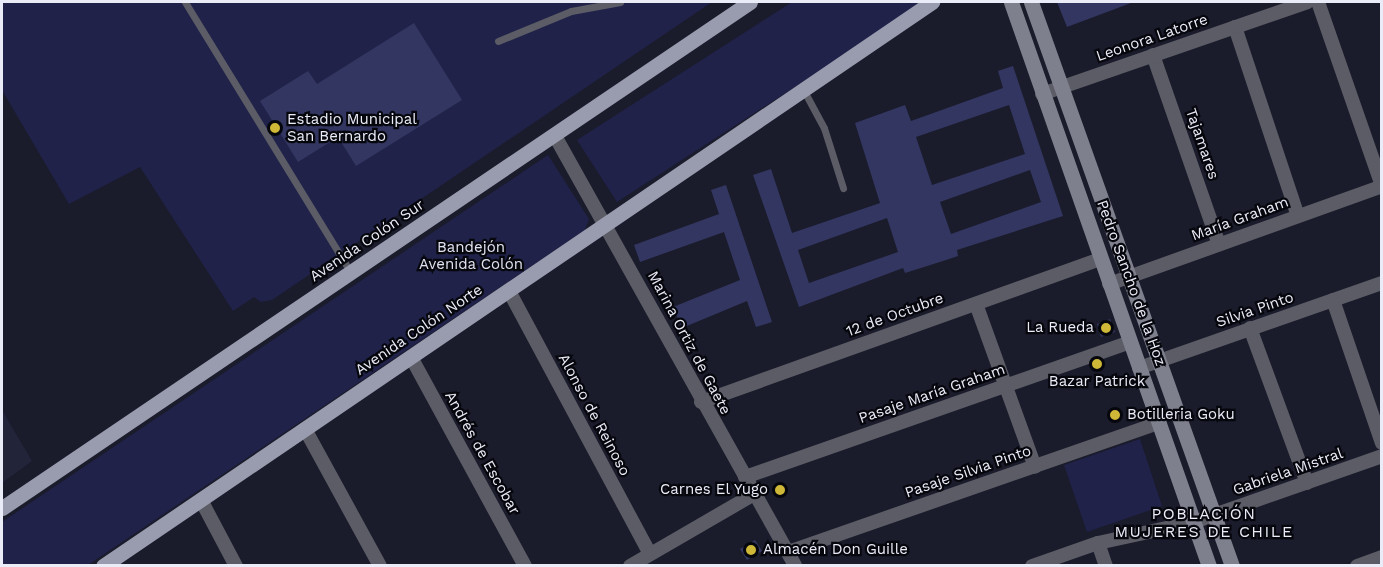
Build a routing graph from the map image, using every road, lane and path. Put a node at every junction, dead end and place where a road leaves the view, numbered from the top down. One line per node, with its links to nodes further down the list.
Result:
1 (185, 2): 22 (lane)
2 (620, 2): 10 (lane)
3 (750, 2): 15 (main road, Avenida Colón Sur)
4 (932, 2): 13 (main road, Avenida Colón Norte)
5 (1011, 2): 14 (street, Pedro Sancho de la Hoz)
6 (1031, 2): 12 (street, Pedro Sancho de la Hoz)
7 (1307, 2): 9 (street, Leonora Latorre)
8 (1318, 2): 16 (street)
9 (1235, 27): 11 (street, Leonora Latorre); 18 (street)
10 (498, 41)
11 (1153, 55): 12 (street, Leonora Latorre); 20 (street, Tajamares)
12 (1062, 87): 14 (street, Leonora Latorre); 23 (street, Pedro Sancho de la Hoz)
13 (803, 89): 17 (lane); 19 (main road, Avenida Colón Norte)
14 (1042, 94): 21 (street, Pedro Sancho de la Hoz)
15 (555, 136): 19 (street, Marina Ortiz de Gaete); 22 (main road, Avenida Colón Sur)
16 (1382, 186): 18 (street, María Graham)
17 (843, 188)
18 (1299, 216): 20 (street, María Graham)
19 (607, 224): 26 (main road, Avenida Colón Norte); 35 (street, Marina Ortiz de Gaete)
20 (1219, 244): 23 (street, María Graham)
21 (1101, 259): 25 (street, Pedro Sancho de la Hoz); 28 (street, 12 de Octubre)
22 (351, 273): 45 (main road, Avenida Colón Sur)
23 (1129, 277): 25 (street, María Graham); 32 (street, Pedro Sancho de la Hoz)
24 (1382, 283): 27 (street, Silvia Pinto)
25 (1109, 284): 30 (street, Pedro Sancho de la Hoz)
26 (509, 291): 31 (main road, Avenida Colón Norte); 50 (street, Alonso de Reinoso)
27 (1333, 300): 29 (street, Silvia Pinto); 38 (street)
28 (976, 304): 34 (street); 35 (street, 12 de Octubre)
29 (1251, 328): 32 (street, Silvia Pinto); 42 (street)
30 (1130, 342): 33 (street, Pedro Sancho de la Hoz); 34 (street, Pasaje María Graham)
31 (411, 357): 37 (main road, Avenida Colón Norte); 55 (street, Andrés de Escobar)
32 (1159, 361): 33 (street, Silvia Pinto); 46 (street, Pedro Sancho de la Hoz)
33 (1139, 368): 36 (street, Pedro Sancho de la Hoz)
34 (1005, 386): 40 (street); 41 (street, Pasaje María Graham)
35 (702, 402): 41 (street, Marina Ortiz de Gaete)
36 (1159, 423): 40 (street, Pasaje Silvia Pinto); 47 (street, Pedro Sancho de la Hoz)
37 (305, 429): 44 (main road, Avenida Colón Norte); 54 (street)
38 (1382, 443)
39 (1382, 456): 42 (street, Gabriela Mistral)
40 (1035, 466): 49 (street, Pasaje Silvia Pinto)
41 (745, 477): 43 (street, Marina Ortiz de Gaete)
42 (1307, 483): 46 (street, Gabriela Mistral)
43 (754, 494): 49 (street, Marina Ortiz de Gaete); 50 (street)
44 (201, 500): 52 (main road, Avenida Colón Norte); 53 (street)
45 (2, 508)
46 (1214, 515): 47 (street, Gabriela Mistral); 61 (street, Pedro Sancho de la Hoz)
47 (1194, 522): 48 (street, Gabriela Mistral); 60 (street, Pedro Sancho de la Hoz)
48 (1098, 543): 58 (street, Gabriela Mistral); 59 (street)
49 (788, 552): 57 (street, Marina Ortiz de Gaete)
50 (650, 554): 56 (street)
51 (1382, 557): 62 (street)
52 (103, 566)
53 (236, 566)
54 (380, 566)
55 (525, 566)
56 (630, 566)
57 (795, 566)
58 (1032, 566)
59 (1106, 566)
60 (1209, 566)
61 (1232, 566)
62 (1357, 566)

